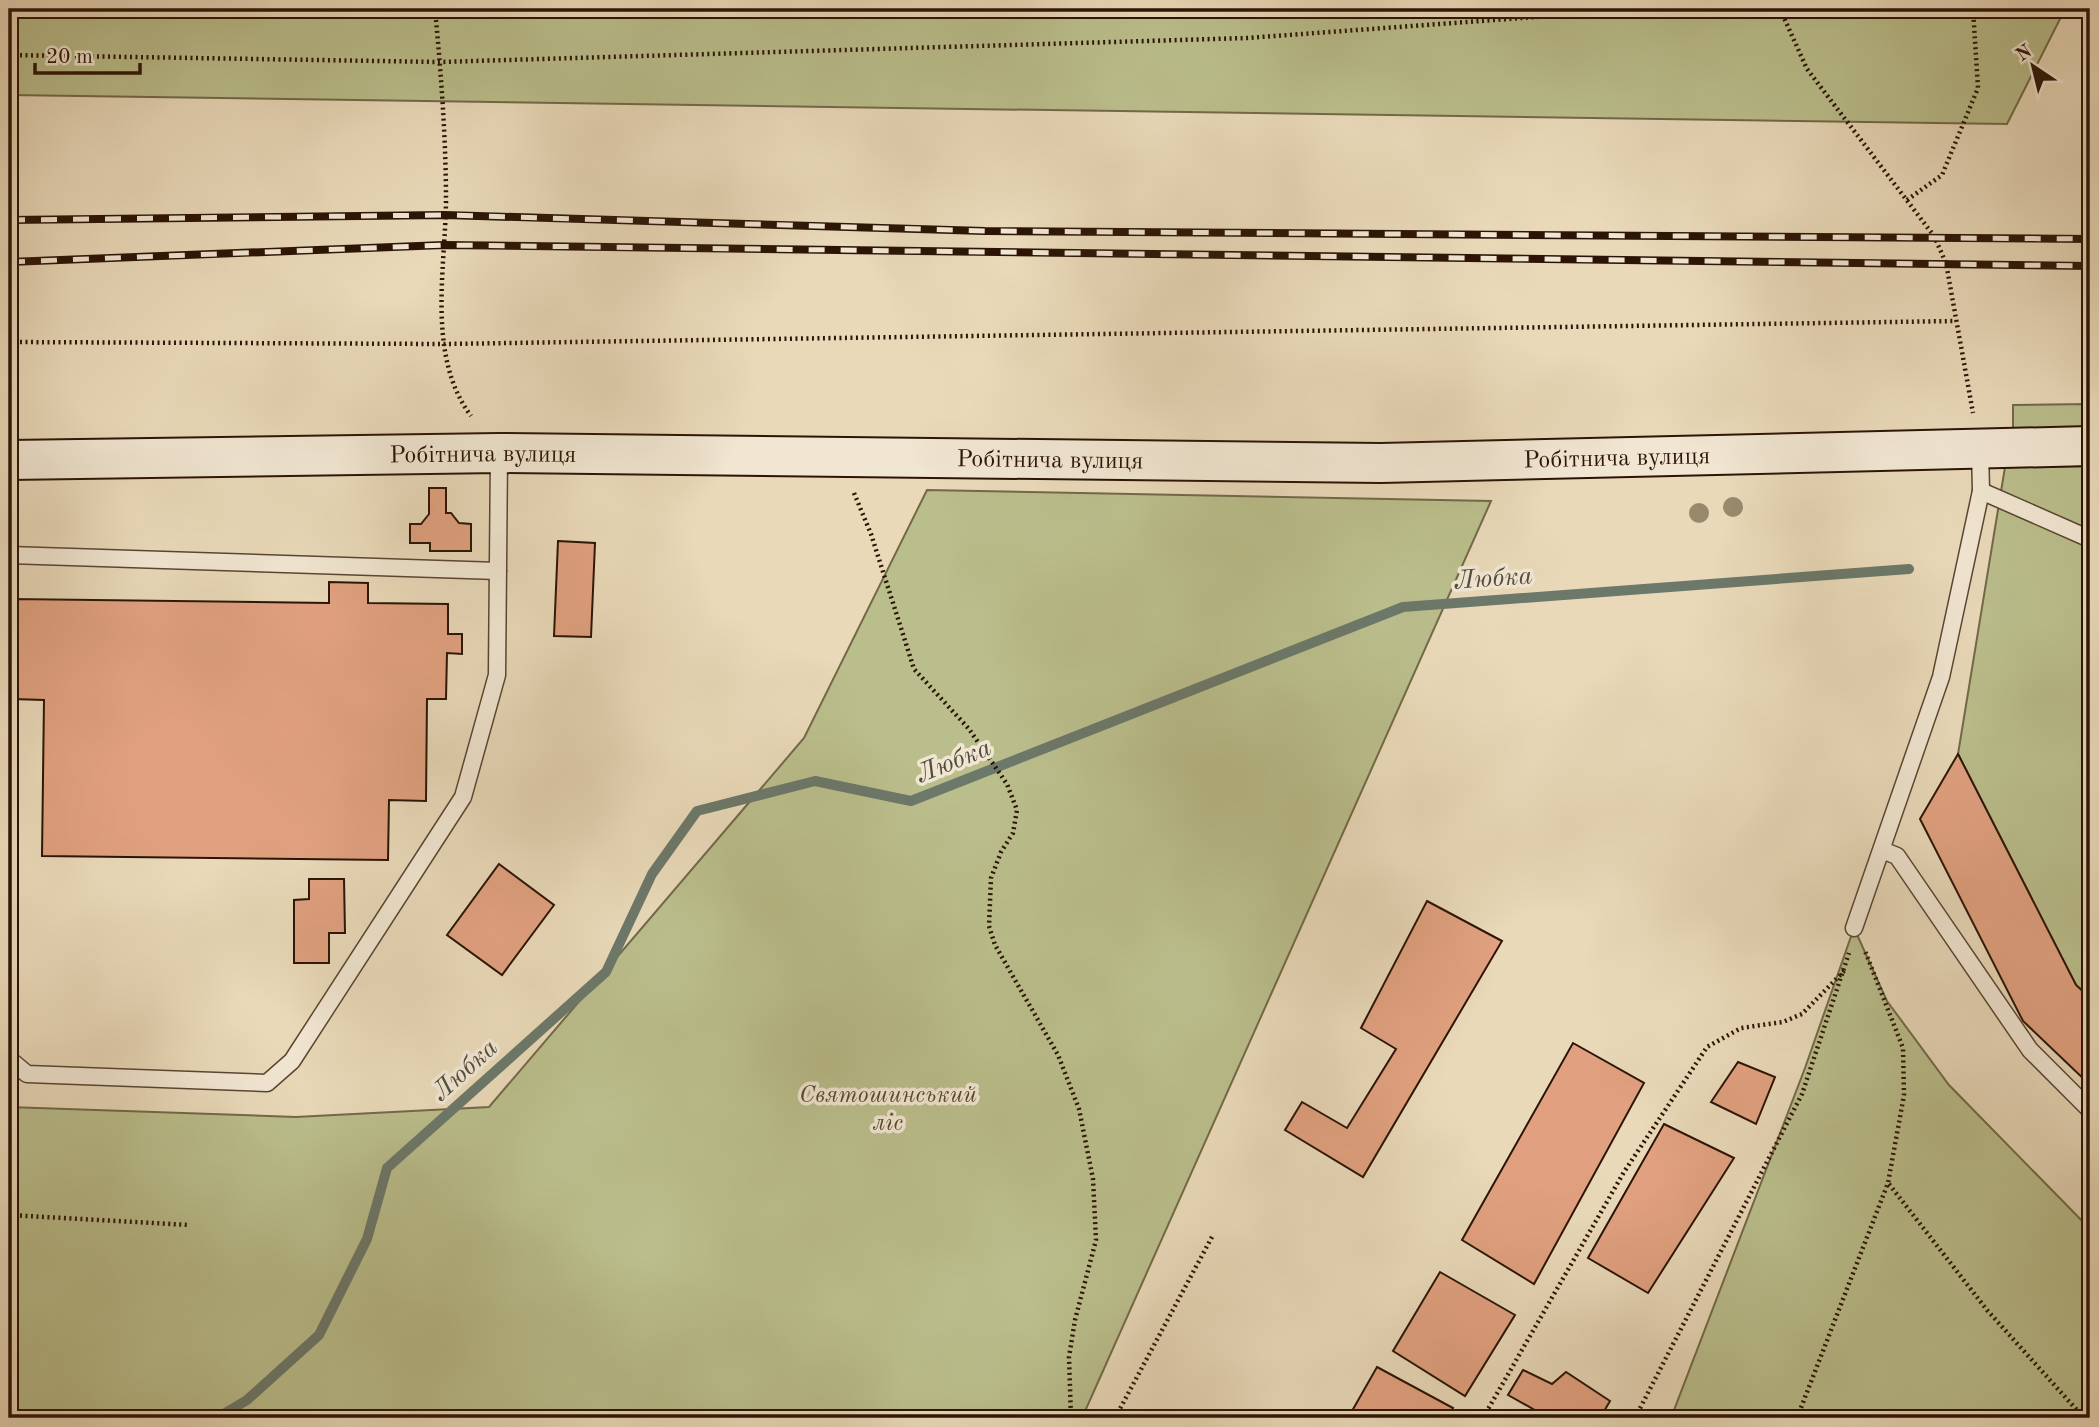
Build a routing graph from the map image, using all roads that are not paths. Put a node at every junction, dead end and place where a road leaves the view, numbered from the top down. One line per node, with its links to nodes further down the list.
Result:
1 (2090, 446): 2 (street, Робітнича вулиця)
2 (1980, 447): 3 (street, Робітнича вулиця); 5 (lane)
3 (499, 453): 4 (street, Робітнича вулиця); 8 (lane)
4 (9, 460)
5 (1981, 491): 6 (lane); 9 (lane)
6 (2090, 539)
7 (9, 555): 8 (lane)
8 (498, 570): 11 (lane)
9 (1882, 850): 10 (lane); 12 (lane)
10 (1854, 928)
11 (9, 1059)
12 (2090, 1110)

